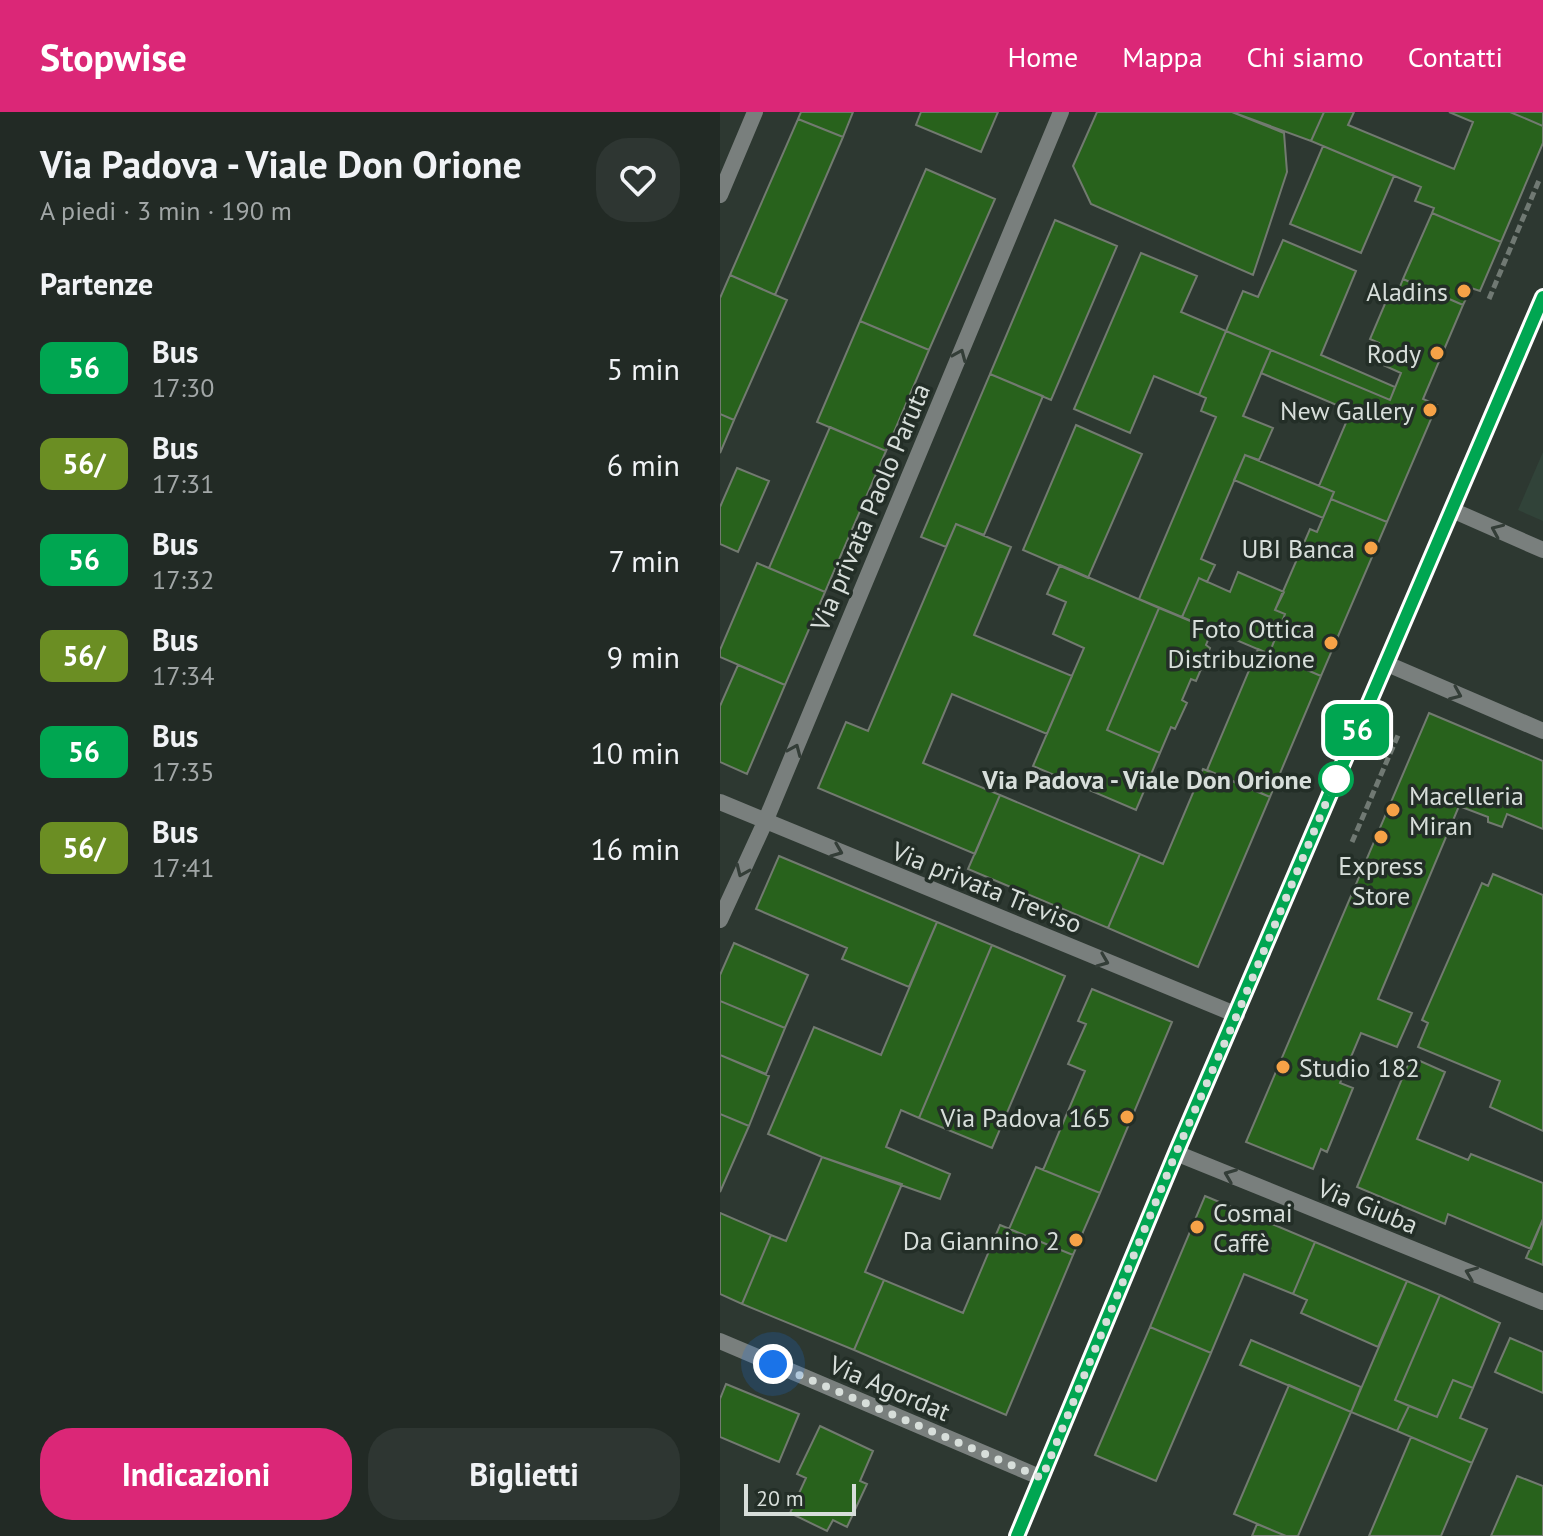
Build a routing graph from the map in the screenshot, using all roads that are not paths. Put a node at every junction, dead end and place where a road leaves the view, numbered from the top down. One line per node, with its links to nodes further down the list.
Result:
1 (755, 112): 3 (street)
2 (1061, 112): 10 (street, Via privata Paolo Paruta, one-way to 2)
3 (720, 195)
4 (1543, 297): 5 (street)
5 (1452, 510): 6 (street, one-way to 5); 7 (street)
6 (1543, 550)
7 (1385, 663): 8 (street, one-way to 8); 12 (street)
8 (1543, 731)
9 (720, 802): 10 (street, Via privata Treviso)
10 (765, 822): 11 (street, Via privata Paolo Paruta, one-way to 11); 12 (street, Via privata Treviso, one-way to 12)
11 (720, 920)
12 (1237, 1015): 13 (street)
13 (1176, 1153): 14 (street, Via Giuba, one-way to 13); 16 (street)
14 (1543, 1302)
15 (720, 1341): 16 (street, Via Agordat)
16 (1042, 1478): 17 (street)
17 (1017, 1536)

